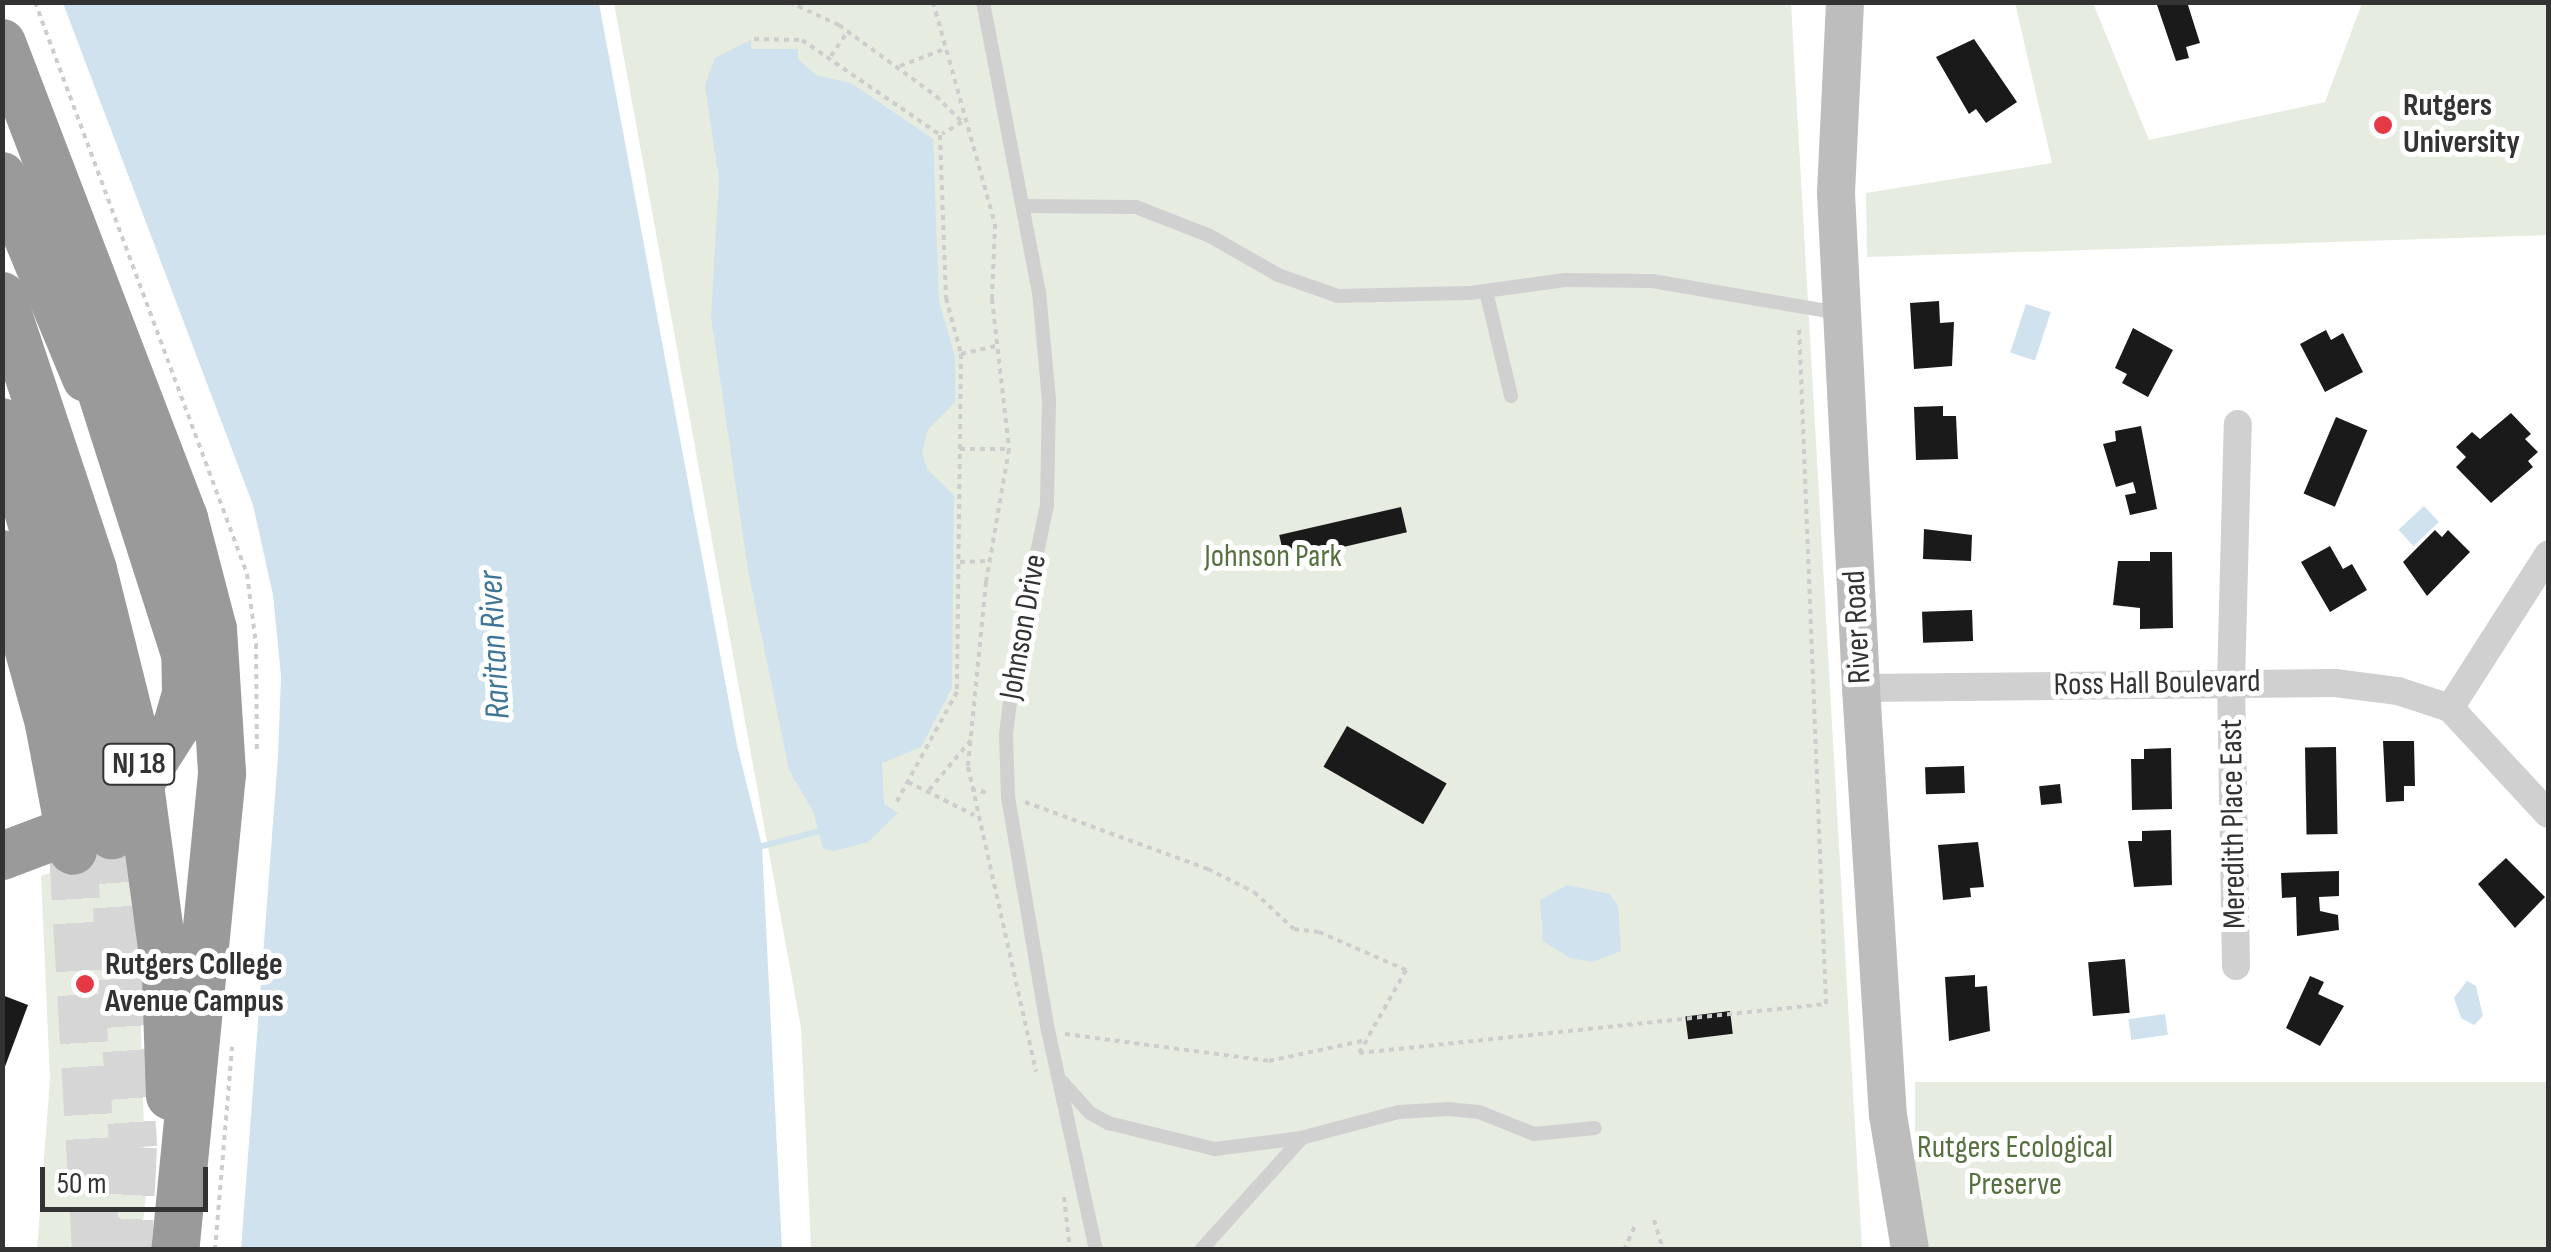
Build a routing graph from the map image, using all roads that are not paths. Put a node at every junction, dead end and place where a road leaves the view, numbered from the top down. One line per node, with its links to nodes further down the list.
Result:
1 (983, 2): 6 (lane, Johnson Drive)
2 (1845, 2): 9 (street, River Road)
3 (2, 42): 25 (highway)
4 (2, 83): 13 (highway)
5 (2, 176): 13 (highway)
6 (1024, 206): 7 (lane); 22 (lane, Johnson Drive)
7 (1486, 291): 9 (lane); 10 (lane)
8 (2, 296): 25 (highway, NJ 18)
9 (1841, 314): 17 (street, River Road)
10 (1511, 396)
11 (2, 422): 14 (highway, NJ 18)
12 (2238, 424): 16 (street, Meredith Place East)
13 (128, 478): 20 (highway, bridge)
14 (2, 554)
15 (2548, 555): 18 (street)
16 (2231, 683): 17 (street, Ross Hall Boulevard); 18 (street, Ross Hall Boulevard); 21 (street, Meredith Place East)
17 (1861, 688): 28 (street, River Road)
18 (2450, 708): 19 (street)
19 (2548, 814)
20 (2, 856)
21 (2236, 966)
22 (1059, 1078): 24 (lane); 26 (lane, Johnson Drive)
23 (1595, 1128): 24 (lane)
24 (1302, 1138): 27 (lane)
25 (172, 1250)
26 (1096, 1250)
27 (1201, 1250)
28 (1910, 1250)

